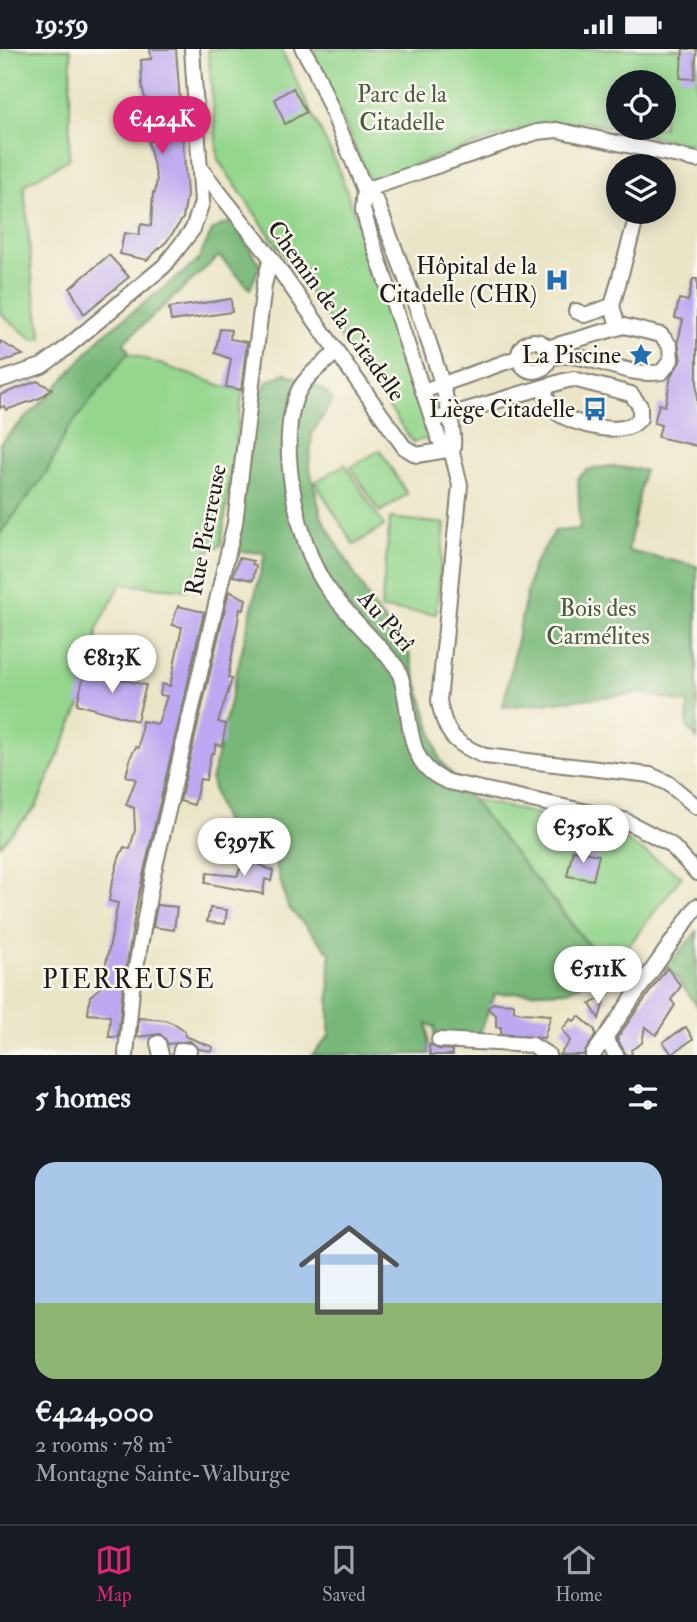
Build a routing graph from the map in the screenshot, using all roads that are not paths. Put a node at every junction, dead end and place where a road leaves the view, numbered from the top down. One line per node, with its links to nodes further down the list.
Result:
1 (192, 49): 6 (street)
2 (303, 49): 7 (street)
3 (660, 151): 4 (street); 5 (street); 7 (street)
4 (658, 154)
5 (697, 160)
6 (200, 168): 9 (street, Chemin de la Citadelle); 16 (street)
7 (365, 190): 17 (street); 19 (street)
8 (635, 224): 10 (street)
9 (271, 258): 13 (street, Chemin de la Citadelle); 28 (street, Rue Pierreuse)
10 (612, 306): 11 (street); 12 (street)
11 (618, 326): 12 (street); 14 (street)
12 (589, 335): 14 (street)
13 (337, 352): 22 (street, Chemin de la Citadelle); 24 (street, Au Pèrî)
14 (548, 353): 15 (street); 15 (street)
15 (521, 361): 17 (street)
16 (0, 380)
17 (444, 388): 19 (street); 20 (street)
18 (542, 388): 18 (street); 20 (street)
19 (423, 391): 21 (street)
20 (451, 416): 21 (street); 22 (street)
21 (433, 420): 22 (street)
22 (450, 451): 23 (street)
23 (697, 807)
24 (697, 873)
25 (697, 906): 26 (street)
26 (605, 1038): 32 (street); 33 (street)
27 (439, 1040): 31 (street)
28 (126, 1055)
29 (180, 1055): 30 (street)
30 (188, 1055)
31 (548, 1055)
32 (593, 1055)
33 (616, 1055)

